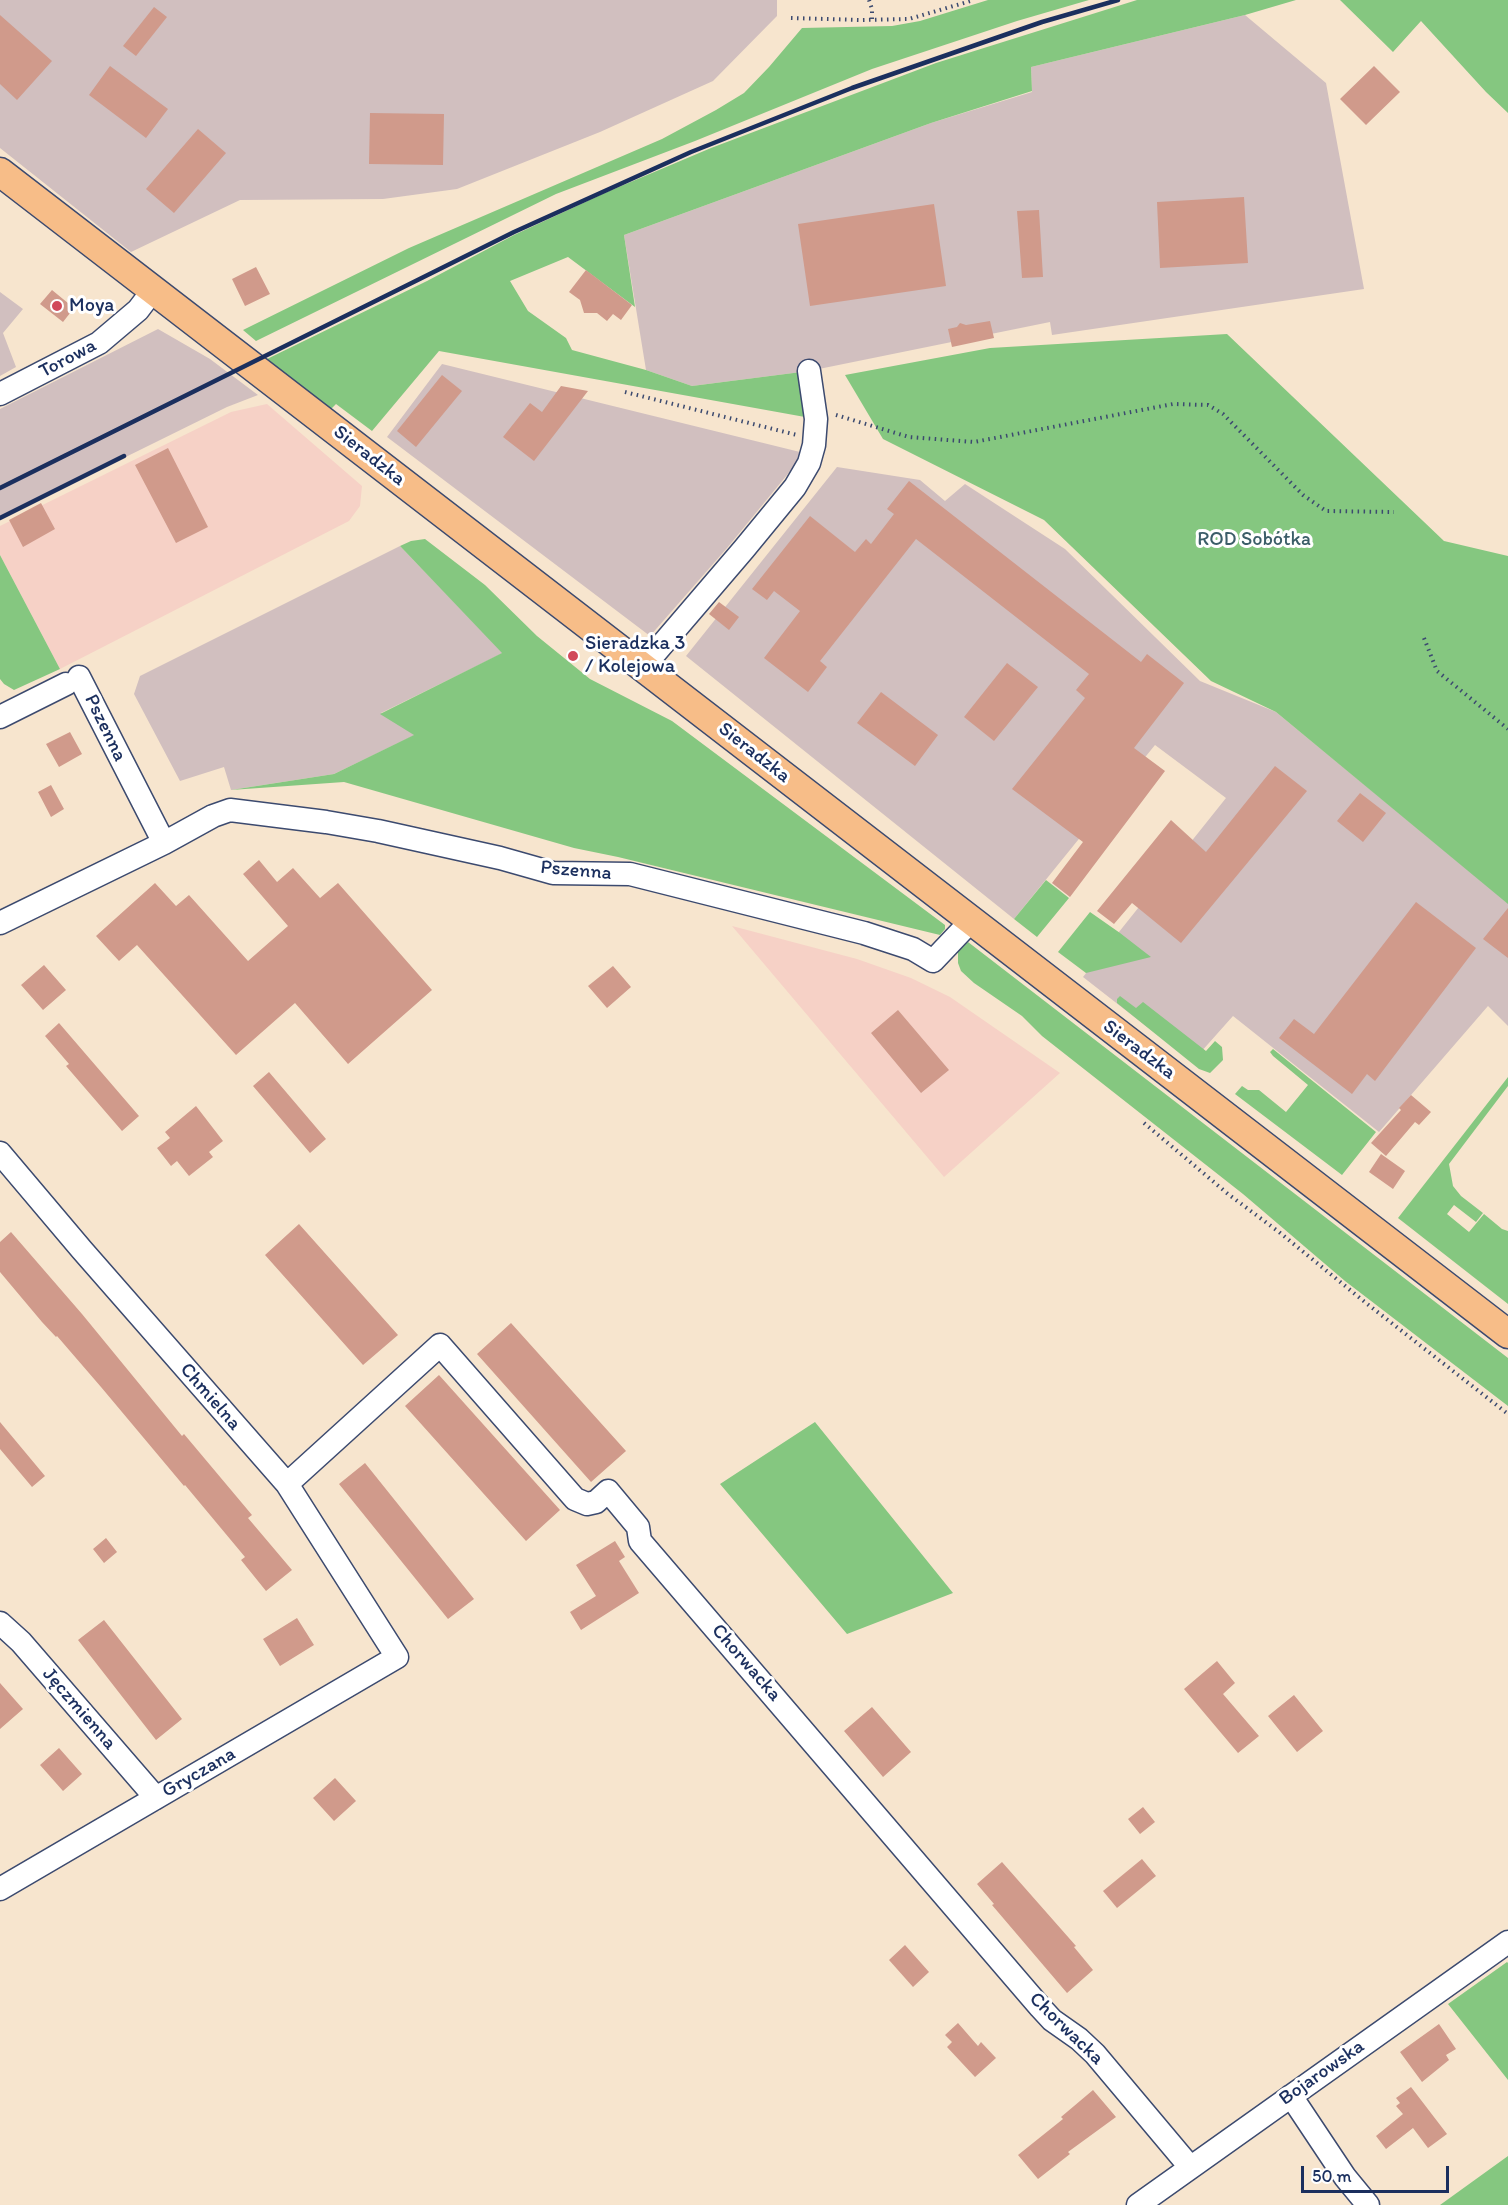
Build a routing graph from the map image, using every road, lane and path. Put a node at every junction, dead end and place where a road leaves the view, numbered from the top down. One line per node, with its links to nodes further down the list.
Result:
1 (869, 0): 4 (path)
2 (975, 0): 4 (path)
3 (791, 18): 4 (path)
4 (872, 20)
5 (0, 172): 6 (main road, Sieradzka)
6 (154, 289): 9 (street, Torowa); 14 (main road, Sieradzka)
7 (809, 371): 10 (street)
8 (624, 392): 11 (path)
9 (0, 394)
10 (815, 410): 11 (street); 12 (path)
11 (815, 439): 14 (street)
12 (1394, 512)
13 (1424, 638): 16 (path)
14 (643, 667): 18 (main road, Sieradzka)
15 (0, 717): 17 (street, Pszenna)
16 (1508, 729)
17 (164, 843): 18 (street, Pszenna); 19 (street, Pszenna)
18 (970, 921): 22 (main road, Sieradzka)
19 (0, 923)
20 (1144, 1123): 23 (path)
21 (0, 1153): 24 (street, Chmielna)
22 (1508, 1334)
23 (1508, 1414)
24 (287, 1484): 26 (street, Chmielna); 31 (street, Chorwacka)
25 (0, 1623): 27 (street, Jęczmienna)
26 (397, 1657): 27 (street, Gryczana)
27 (156, 1798): 28 (street, Gryczana)
28 (0, 1889)
29 (1508, 1942): 30 (street, Bojarowska)
30 (1291, 2096): 31 (street, Bojarowska); 33 (street)
31 (1190, 2167): 32 (street, Bojarowska)
32 (1138, 2205)
33 (1368, 2205)

